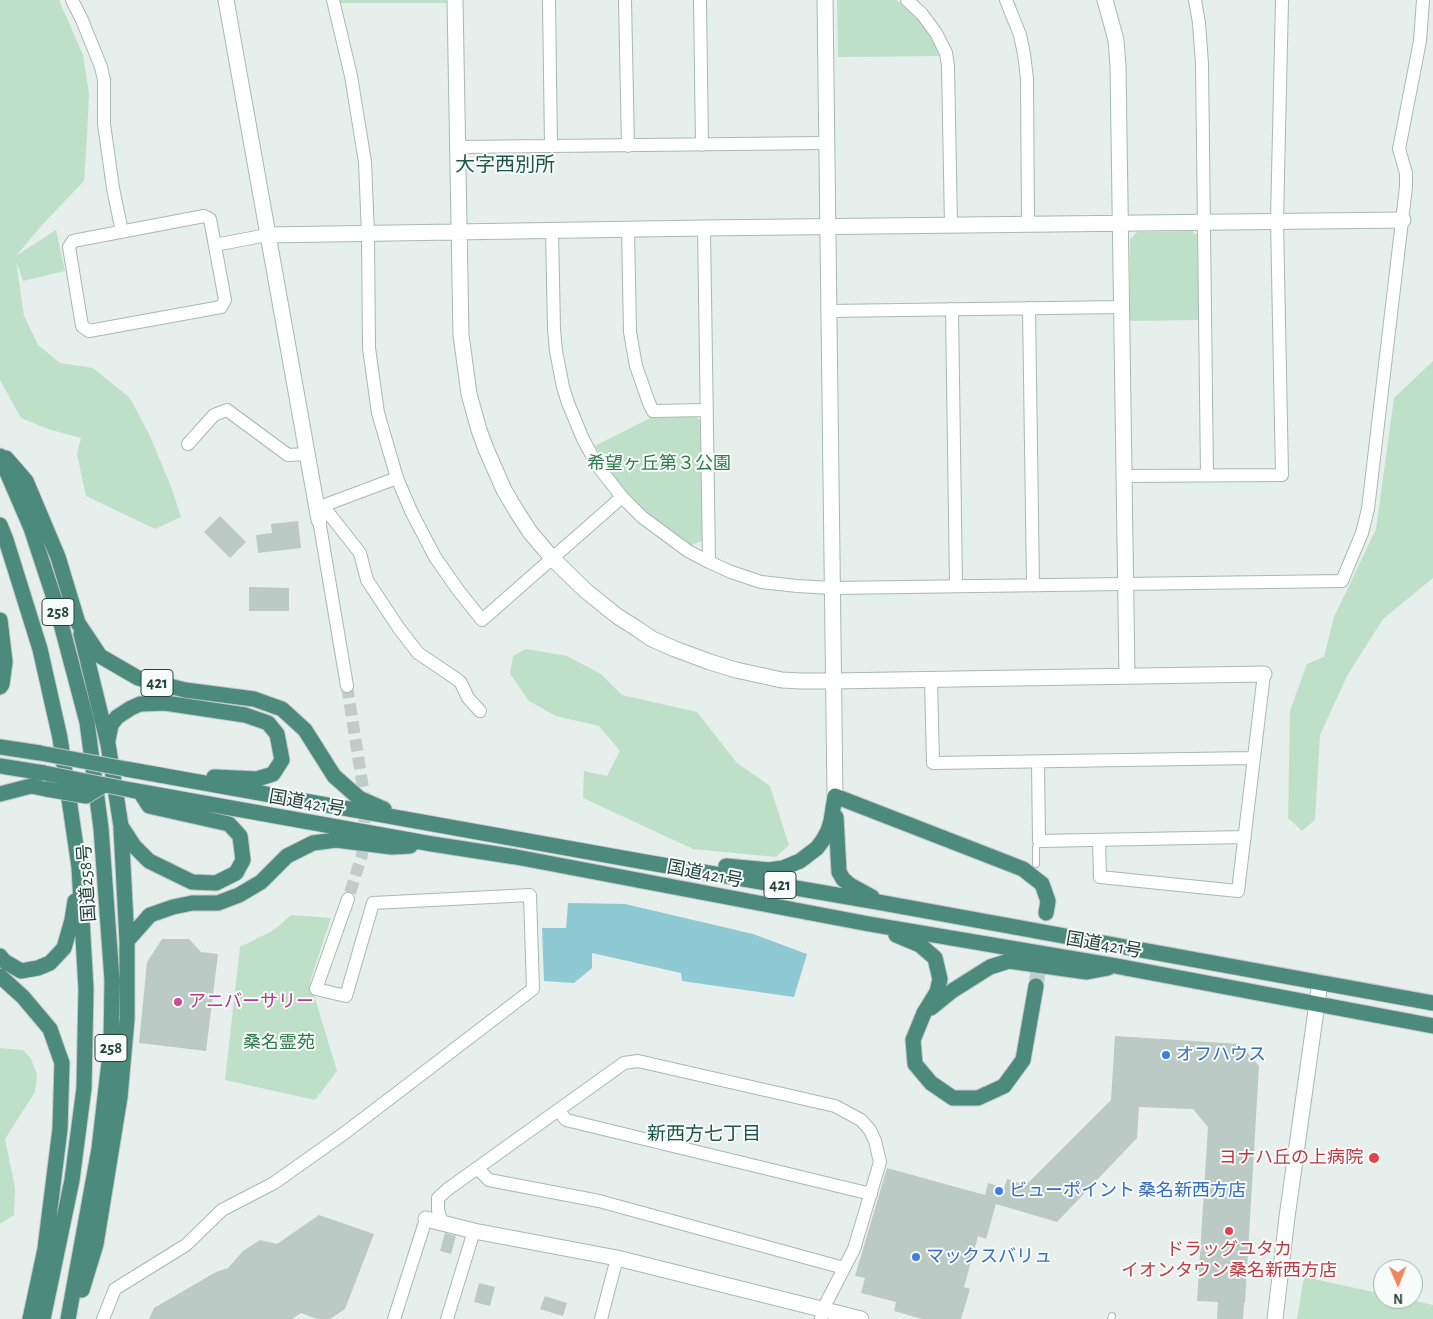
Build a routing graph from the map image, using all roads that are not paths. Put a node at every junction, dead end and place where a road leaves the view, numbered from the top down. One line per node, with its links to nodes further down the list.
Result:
1 (72, 0): 31 (street)
2 (226, 0): 33 (street)
3 (333, 0): 32 (street)
4 (455, 0): 19 (street)
5 (549, 0): 17 (street)
6 (625, 0): 18 (street)
7 (700, 0): 16 (street)
8 (825, 0): 15 (street)
9 (908, 0): 25 (street)
10 (1006, 0): 24 (street)
11 (1105, 0): 23 (street)
12 (1195, 0): 22 (street)
13 (1282, 0): 20 (street)
14 (1423, 0): 21 (street)
15 (826, 143): 16 (street); 26 (street)
16 (702, 145): 18 (street)
17 (551, 146): 18 (street); 19 (street)
18 (628, 146)
19 (458, 147): 30 (street)
20 (1277, 220): 21 (street); 22 (street); 45 (street)
21 (1404, 220): 53 (street)
22 (1203, 221): 23 (street); 45 (street)
23 (1120, 222): 24 (street); 35 (street)
24 (1028, 224): 25 (street)
25 (951, 225): 26 (street)
26 (827, 226): 27 (street); 38 (street)
27 (704, 228): 28 (street); 39 (street)
28 (628, 229): 29 (street); 39 (street)
29 (552, 230): 30 (street); 47 (street)
30 (460, 231): 32 (street); 50 (street)
31 (122, 232): 34 (street); 34 (street)
32 (368, 234): 33 (street); 46 (street)
33 (267, 235): 34 (street); 42 (street)
34 (215, 245)
35 (1122, 307): 36 (street); 44 (street)
36 (1029, 308): 37 (street); 52 (street)
37 (952, 309): 38 (street); 54 (street)
38 (829, 312): 55 (street)
39 (706, 410): 51 (street)
40 (188, 444): 42 (street)
41 (0, 451): 57 (highway, 421)
42 (307, 454): 48 (street)
43 (0, 456): 109 (highway, 国道258号 / 258)
44 (1125, 476): 45 (street); 53 (street)
45 (1207, 476)
46 (397, 478): 48 (street); 50 (street)
47 (622, 497): 50 (street); 51 (street)
48 (319, 511): 62 (street); 64 (street)
49 (0, 525): 83 (highway, 国道258号 / 258)
50 (552, 558): 61 (street)
51 (709, 562): 55 (street)
52 (1033, 584): 53 (street); 54 (street)
53 (1125, 584): 59 (street)
54 (956, 586): 55 (street)
55 (832, 588): 61 (street)
56 (0, 620): 63 (highway)
57 (78, 623): 65 (highway); 75 (highway, 421)
58 (1264, 674): 59 (street); 67 (street)
59 (1127, 676): 60 (street)
60 (931, 679): 61 (street); 68 (street)
61 (833, 681): 74 (street)
62 (347, 686)
63 (0, 687)
64 (480, 712)
65 (108, 744): 70 (highway); 76 (highway)
66 (1, 748): 70 (highway, 国道421号 / 421, bridge)
67 (1253, 758): 68 (street); 77 (street)
68 (1038, 762): 79 (street)
69 (0, 766): 71 (highway, 国道421号 / 421, bridge)
70 (179, 779): 75 (highway, 国道421号 / 421)
71 (104, 785): 72 (highway, 国道421号 / 421, bridge); 73 (highway, bridge)
72 (136, 791): 76 (highway); 80 (highway, 国道421号 / 421)
73 (0, 794)
74 (835, 796): 81 (highway); 85 (highway); 86 (highway)
75 (402, 818): 81 (highway, 国道421号 / 421)
76 (121, 826): 88 (highway)
77 (1244, 837): 78 (street); 78 (street)
78 (1099, 840): 79 (street)
79 (1040, 841): 82 (lane)
80 (432, 844): 87 (highway, 国道421号 / 421); 88 (highway)
81 (645, 862): 85 (highway, 国道421号 / 421)
82 (1036, 864)
83 (79, 867): 89 (highway); 108 (highway, 国道258号 / 258)
84 (348, 899): 111 (street)
85 (884, 903): 92 (highway, 国道421号 / 421)
86 (1046, 913)
87 (869, 924): 90 (highway, 国道421号 / 421); 96 (highway)
88 (127, 941): 110 (highway)
89 (0, 956)
90 (1116, 966): 95 (highway, 国道421号 / 421); 96 (highway)
91 (0, 976): 107 (highway)
92 (1320, 982): 94 (highway, 国道421号 / 421); 95 (street)
93 (1036, 986): 96 (highway)
94 (1433, 1003)
95 (1317, 1005): 97 (highway, 国道421号 / 421); 116 (street)
96 (924, 1013)
97 (1433, 1026)
98 (558, 1110): 99 (street); 100 (street); 100 (street)
99 (477, 1168): 102 (street); 105 (street)
100 (871, 1194): 105 (street)
101 (426, 1220): 102 (street); 112 (street)
102 (442, 1223): 103 (street)
103 (474, 1231): 104 (street); 113 (street)
104 (617, 1258): 106 (street); 114 (street)
105 (844, 1268): 106 (street)
106 (822, 1314): 115 (street)
107 (30, 1319)
108 (43, 1319)
109 (68, 1319)
110 (73, 1319)
111 (103, 1319)
112 (394, 1319)
113 (447, 1319)
114 (601, 1319)
115 (861, 1319)
116 (1275, 1319)

